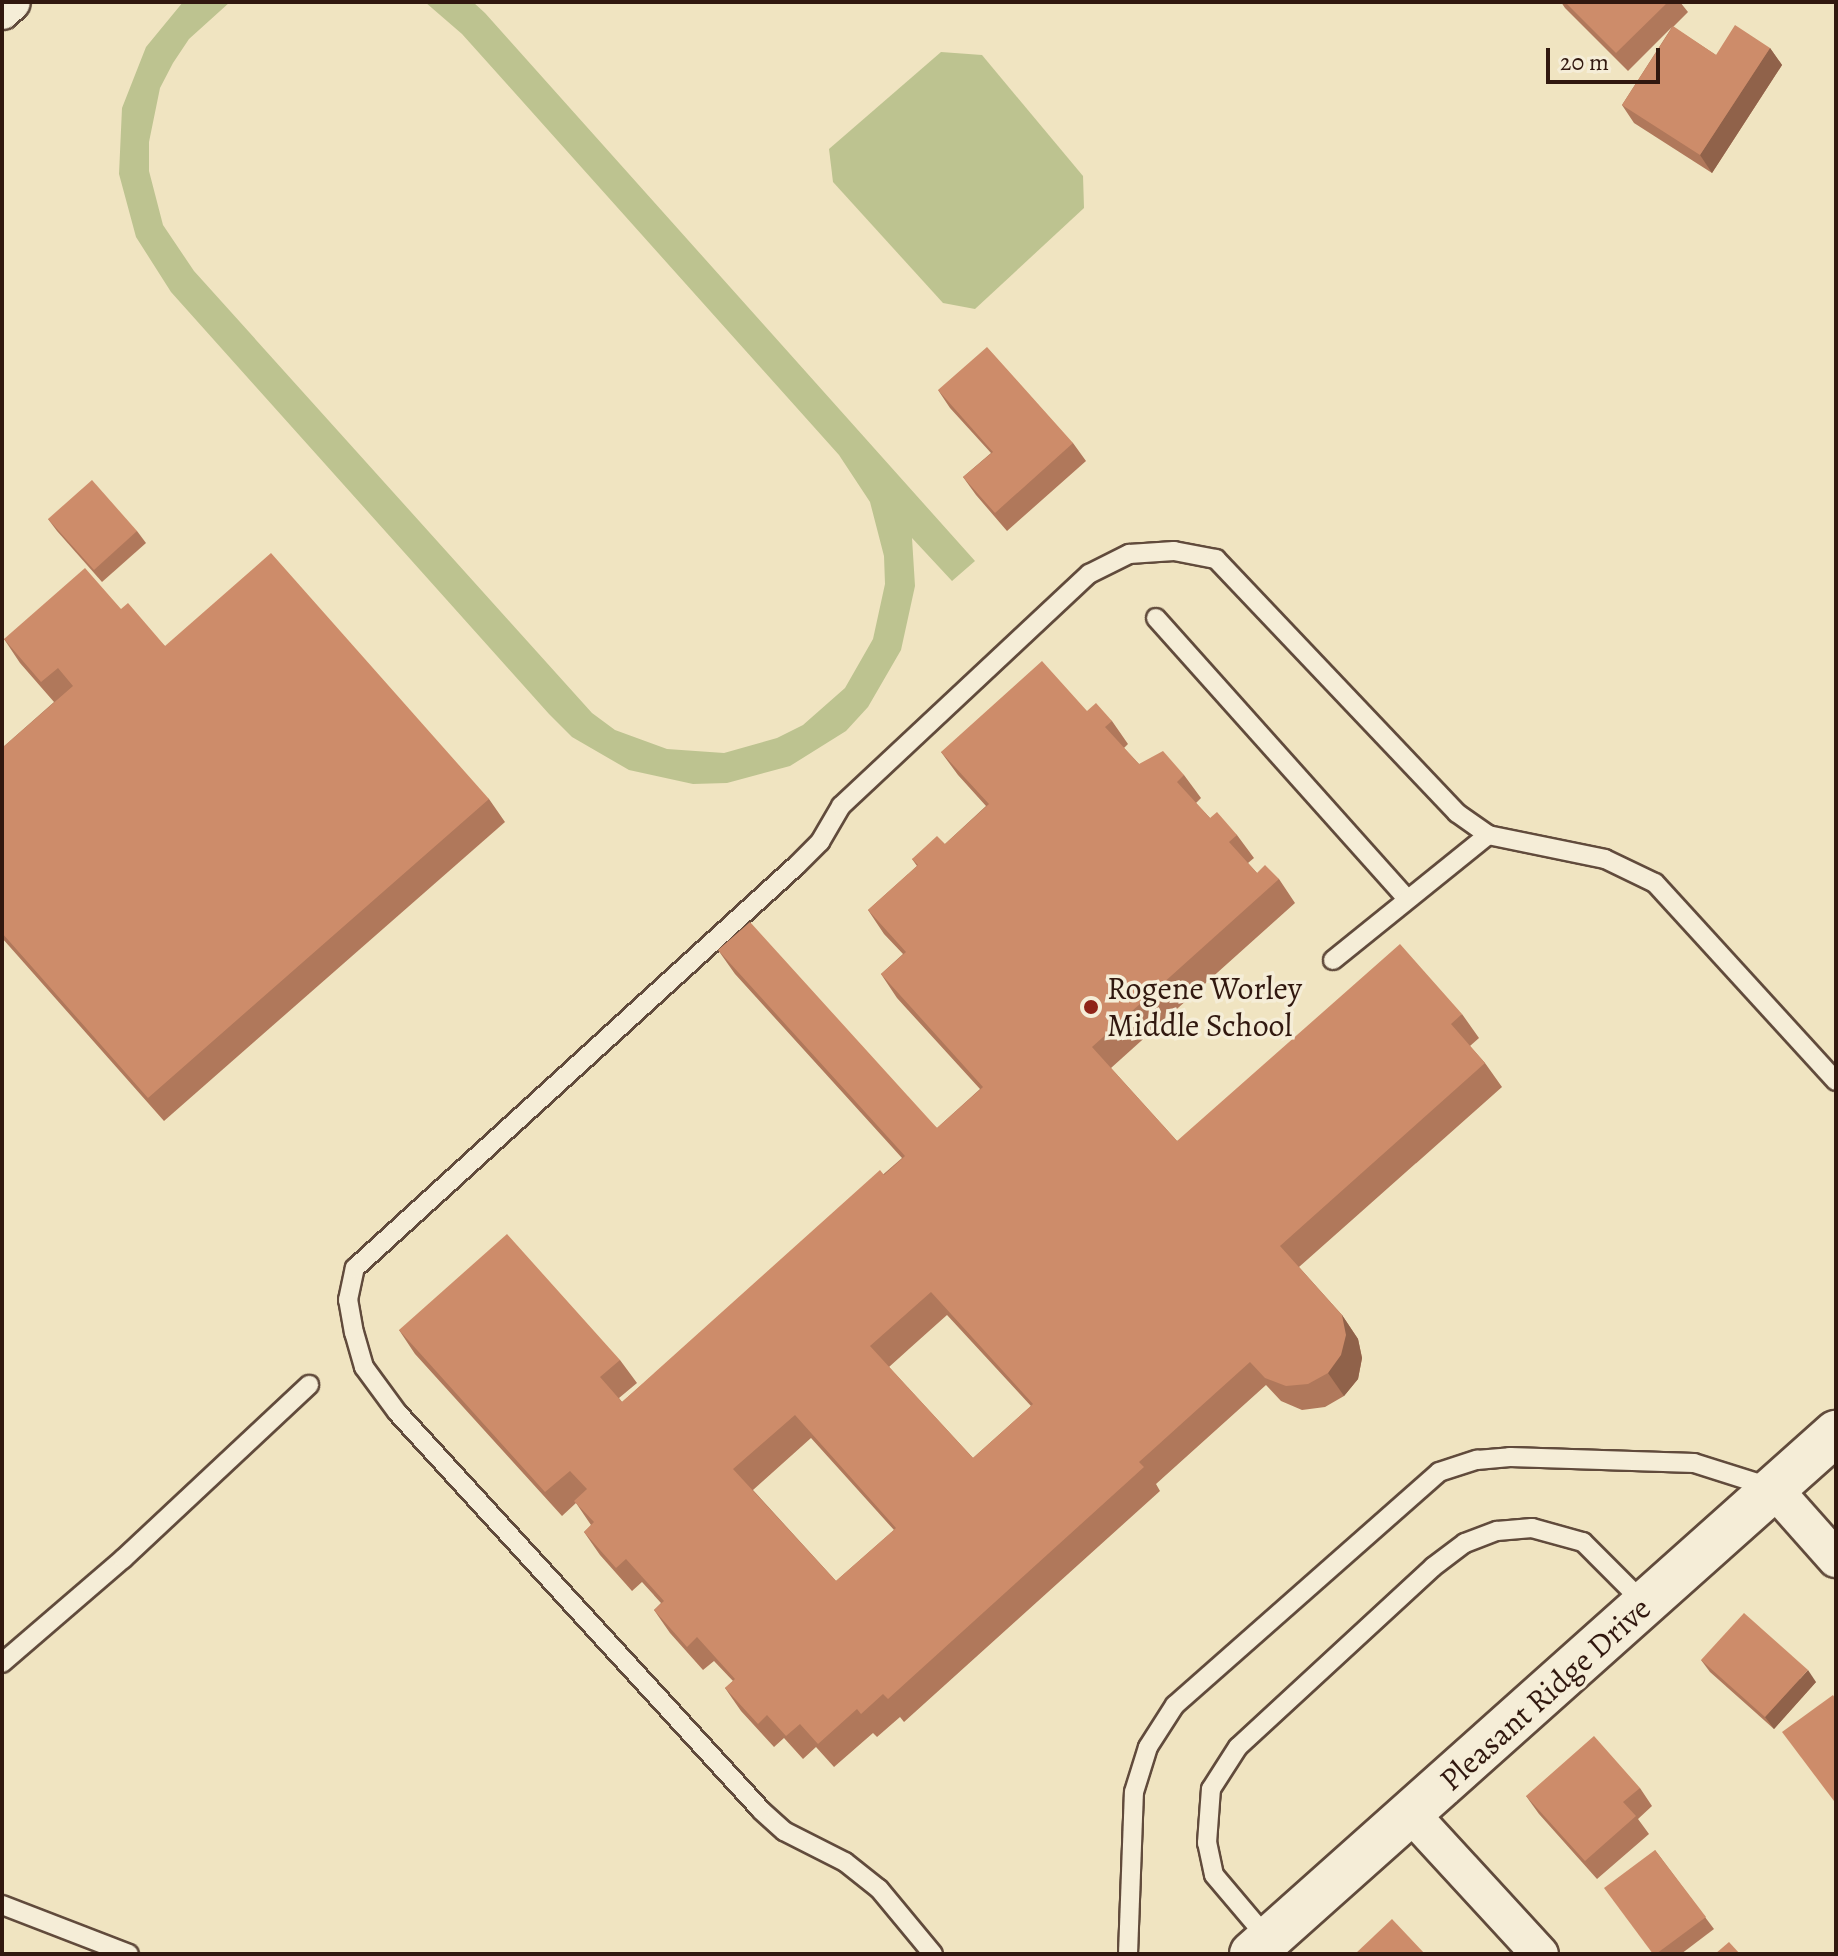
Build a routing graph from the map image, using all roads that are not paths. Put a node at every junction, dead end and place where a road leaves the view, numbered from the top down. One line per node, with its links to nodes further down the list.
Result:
1 (12, 2): 2 (street)
2 (2, 11)
3 (1156, 618): 5 (lane)
4 (1488, 835): 5 (lane); 7 (lane); 18 (lane)
5 (1406, 898): 6 (lane)
6 (1333, 960)
7 (1836, 1081)
8 (309, 1385): 13 (lane)
9 (1836, 1433): 10 (street, Pleasant Ridge Drive)
10 (1773, 1488): 11 (street); 12 (street, Pleasant Ridge Drive); 19 (lane)
11 (1836, 1559)
12 (1644, 1603): 14 (street, Pleasant Ridge Drive); 16 (lane)
13 (2, 1663)
14 (1412, 1815): 16 (street, Pleasant Ridge Drive); 20 (street)
15 (2, 1905): 17 (lane)
16 (1261, 1947)
17 (129, 1954)
18 (933, 1954)
19 (1128, 1954)
20 (1540, 1954)

